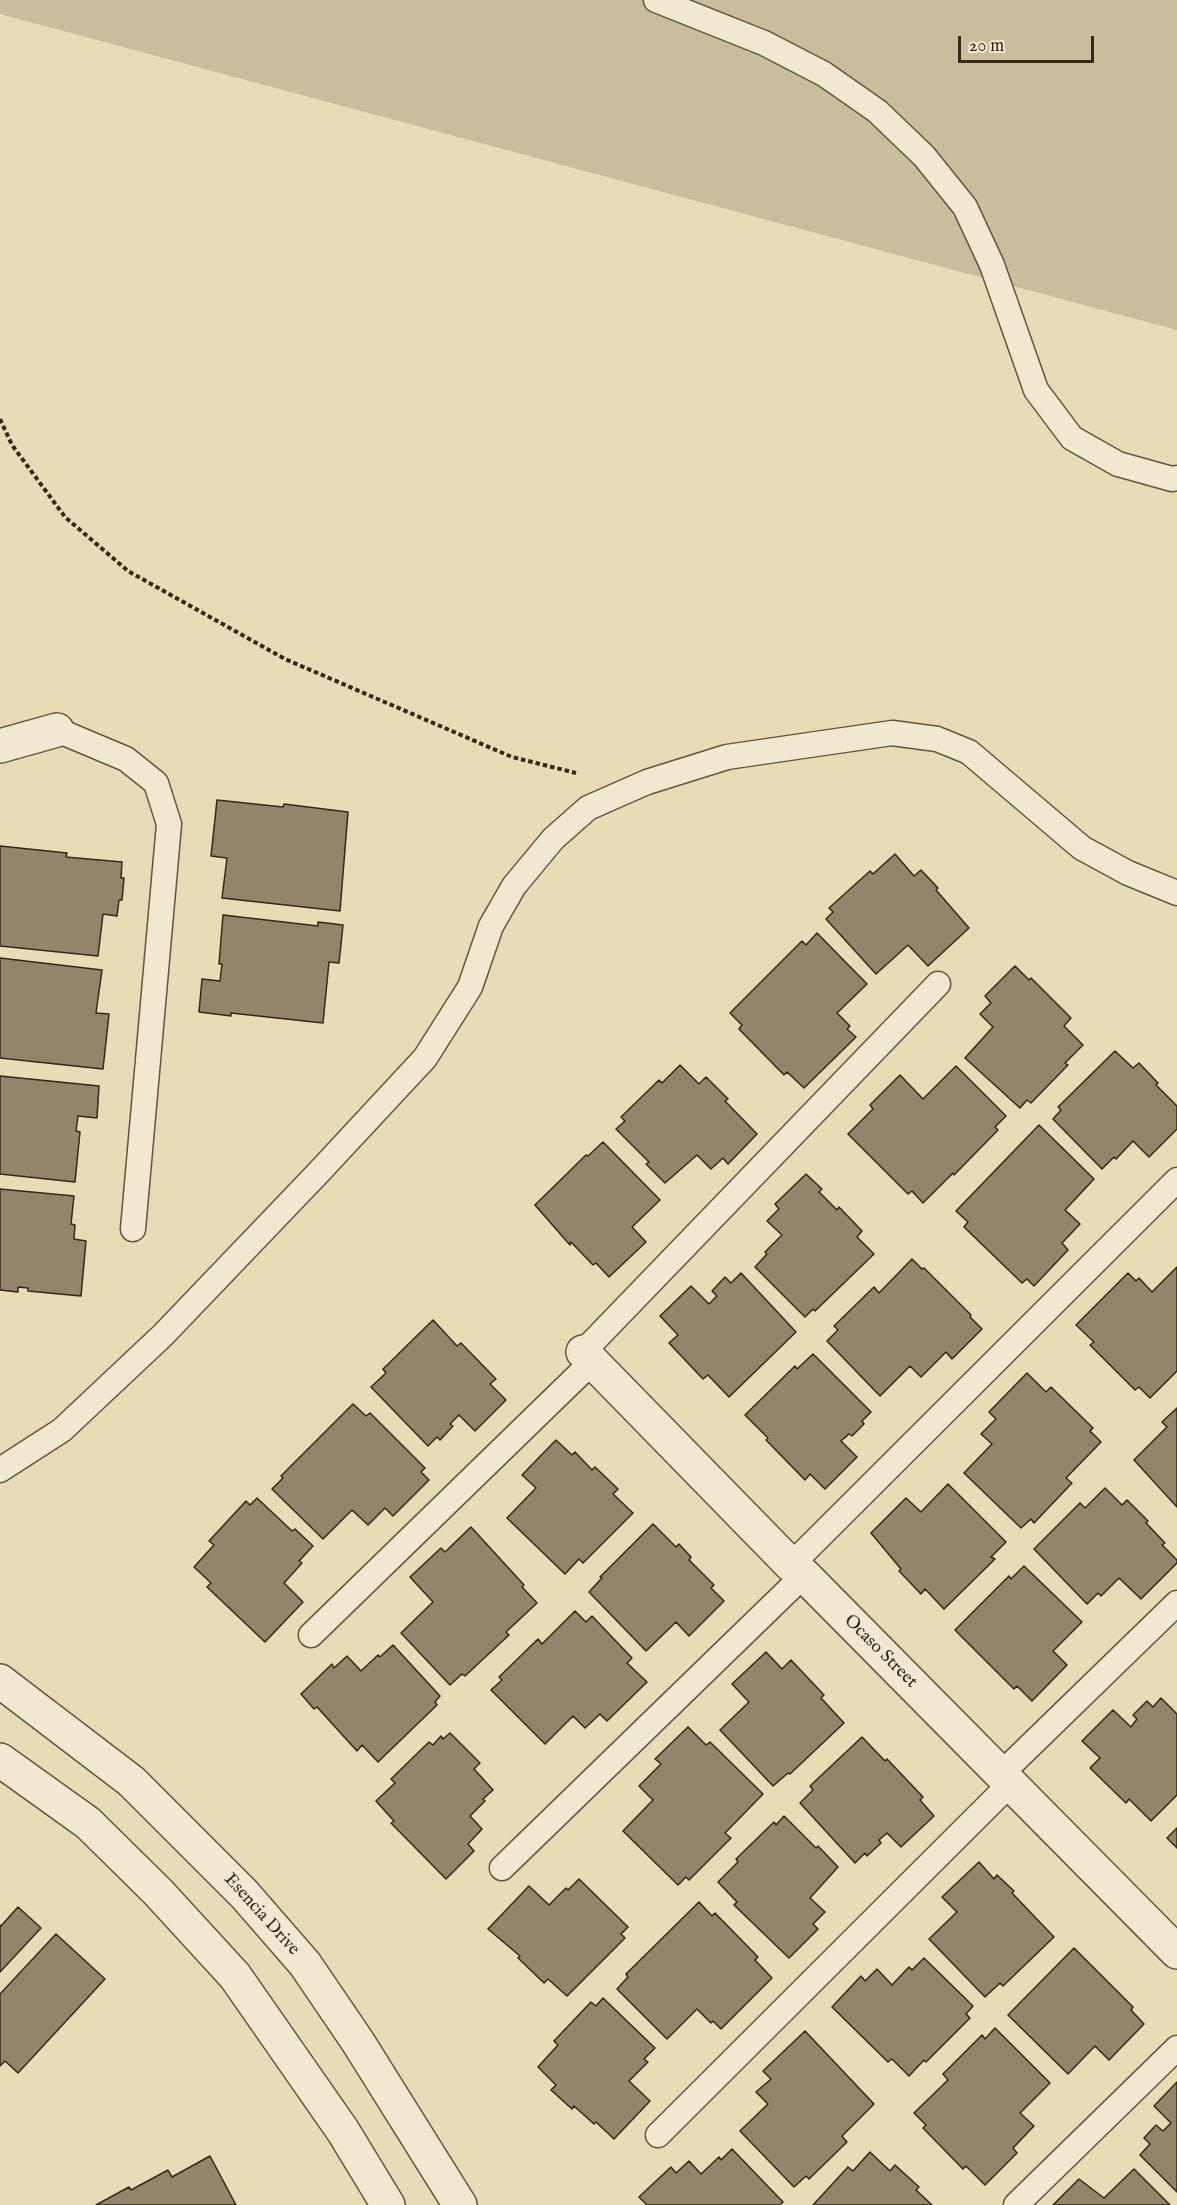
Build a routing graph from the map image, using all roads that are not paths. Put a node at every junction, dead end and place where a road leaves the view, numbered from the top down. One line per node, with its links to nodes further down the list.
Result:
1 (656, 0): 2 (lane)
2 (1177, 478)
3 (57, 730): 4 (street); 8 (lane)
4 (0, 746)
5 (1177, 893): 10 (lane)
6 (938, 984): 9 (lane)
7 (1177, 1180): 11 (lane)
8 (133, 1229)
9 (587, 1357): 11 (street, Ocaso Street); 13 (lane)
10 (0, 1470)
11 (797, 1570): 16 (street, Ocaso Street); 17 (lane)
12 (1177, 1604): 16 (lane)
13 (311, 1635)
14 (3, 1689): 22 (street, Esencia Drive)
15 (0, 1760): 21 (street)
16 (1006, 1779): 18 (street, Ocaso Street); 20 (lane)
17 (502, 1868)
18 (1177, 1952)
19 (1177, 2048): 23 (lane)
20 (658, 2136)
21 (388, 2205)
22 (460, 2205)
23 (1016, 2205)

